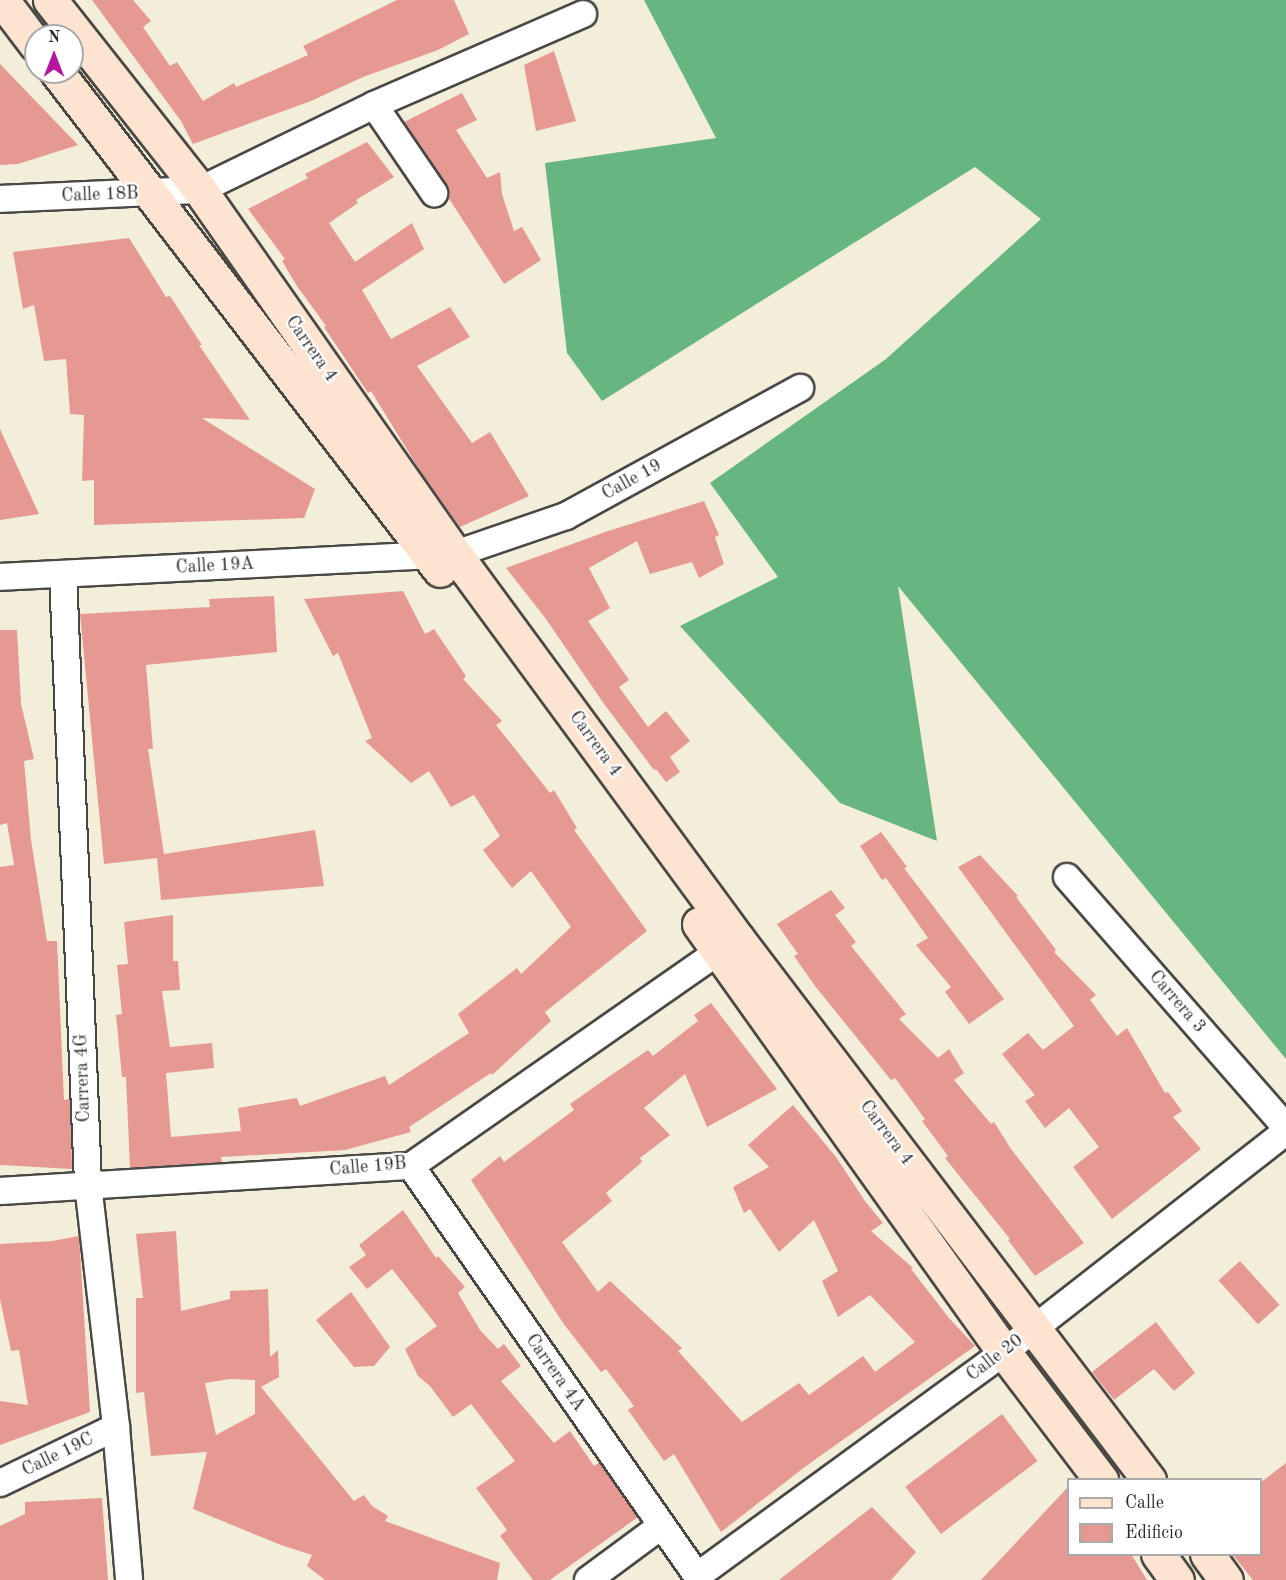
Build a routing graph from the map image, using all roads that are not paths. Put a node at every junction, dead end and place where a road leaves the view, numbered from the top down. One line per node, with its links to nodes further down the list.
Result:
1 (2, 0): 4 (main road)
2 (50, 0): 7 (main road, Carrera 4)
3 (583, 14): 6 (street)
4 (24, 29)
5 (66, 84): 8 (main road, Carrera 4)
6 (374, 105): 7 (street); 9 (street)
7 (200, 190): 8 (street, Calle 18B); 12 (main road, Carrera 4)
8 (149, 193): 10 (street, Calle 18B); 12 (main road, Carrera 4)
9 (434, 193)
10 (0, 199)
11 (800, 388): 12 (street, Calle 19)
12 (442, 555): 13 (street, Calle 19A); 16 (main road, Carrera 4)
13 (63, 574): 14 (street, Calle 19A); 20 (street, Carrera 4G)
14 (0, 577)
15 (1067, 877): 17 (street, Carrera 3)
16 (729, 945): 19 (street, Calle 19B); 22 (main road, Carrera 4); 23 (main road, Carrera 4)
17 (1286, 1127)
18 (1286, 1132): 22 (street, Calle 20)
19 (411, 1166): 20 (street, Calle 19B); 28 (street, Carrera 4A)
20 (88, 1184): 21 (street, Calle 19B); 24 (street, Carrera 4G)
21 (0, 1191)
22 (1033, 1328): 23 (street, Calle 20); 26 (main road, Carrera 4)
23 (1004, 1352): 25 (main road, Carrera 4); 32 (street, Calle 20)
24 (116, 1427): 27 (street, Calle 19C); 33 (street, Carrera 4G)
25 (1100, 1478)
26 (1148, 1478)
27 (0, 1483)
28 (661, 1526): 31 (street); 32 (street, Carrera 4A)
29 (1159, 1556): 35 (main road)
30 (1208, 1556): 36 (main road)
31 (618, 1569): 34 (street)
32 (699, 1578)
33 (129, 1580)
34 (588, 1580)
35 (1177, 1580)
36 (1226, 1580)

